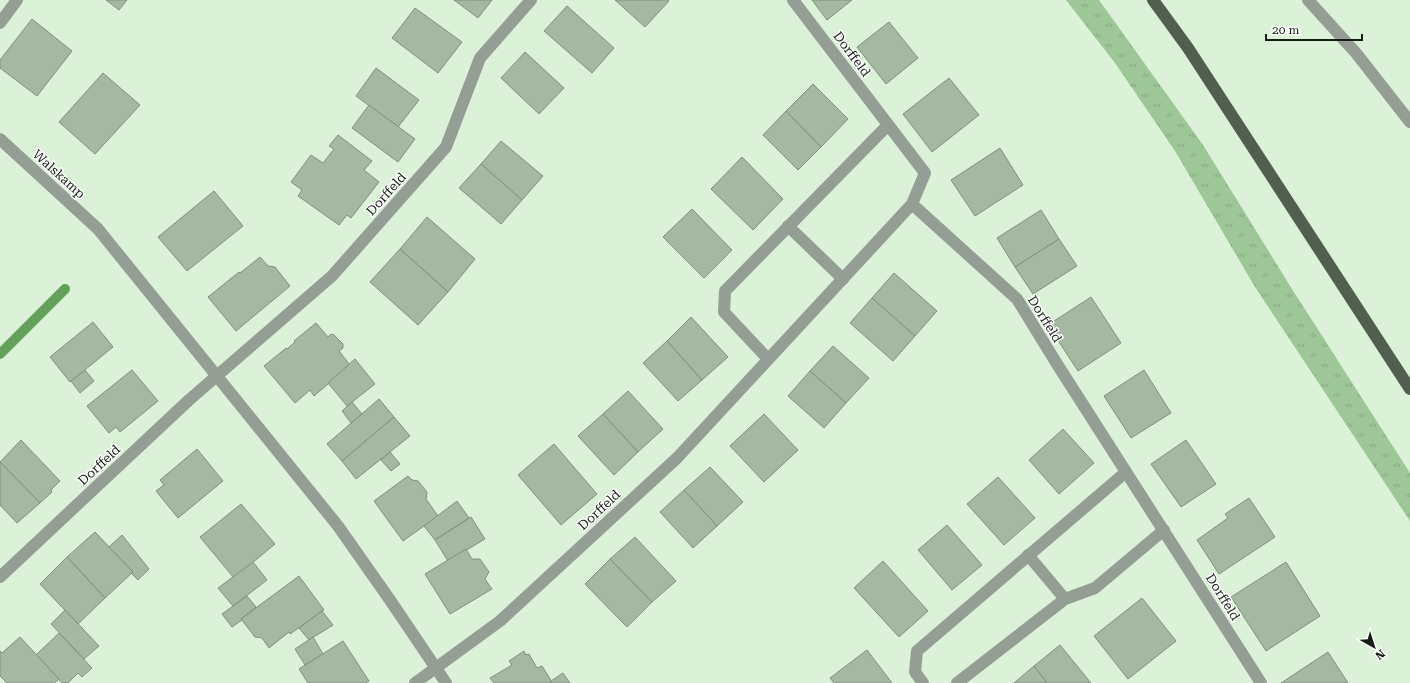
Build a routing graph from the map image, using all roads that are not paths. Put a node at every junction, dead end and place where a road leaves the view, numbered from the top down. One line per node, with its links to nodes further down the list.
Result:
1 (17, 0): 6 (street)
2 (531, 0): 14 (street, Dorffeld)
3 (793, 0): 8 (street, Dorffeld)
4 (1153, 0): 15 (main road)
5 (1308, 0): 7 (street)
6 (0, 23)
7 (1410, 122)
8 (888, 125): 10 (street, Dorffeld); 11 (street)
9 (0, 139): 14 (street, Walskamp)
10 (912, 204): 12 (street, Dorffeld); 16 (street, Dorffeld)
11 (788, 226): 12 (street); 13 (street)
12 (843, 279): 13 (street, Dorffeld)
13 (768, 360): 21 (street, Dorffeld)
14 (218, 376): 19 (street, Dorffeld); 21 (street)
15 (1410, 389)
16 (1126, 472): 17 (street, Dorffeld); 18 (street)
17 (1164, 530): 20 (street); 22 (street, Dorffeld)
18 (1028, 555): 20 (street); 25 (street)
19 (0, 576)
20 (1065, 599): 26 (street)
21 (437, 668): 23 (street, Dorffeld); 24 (street)
22 (1260, 681)
23 (415, 683)
24 (446, 683)
25 (923, 683)
26 (957, 683)

